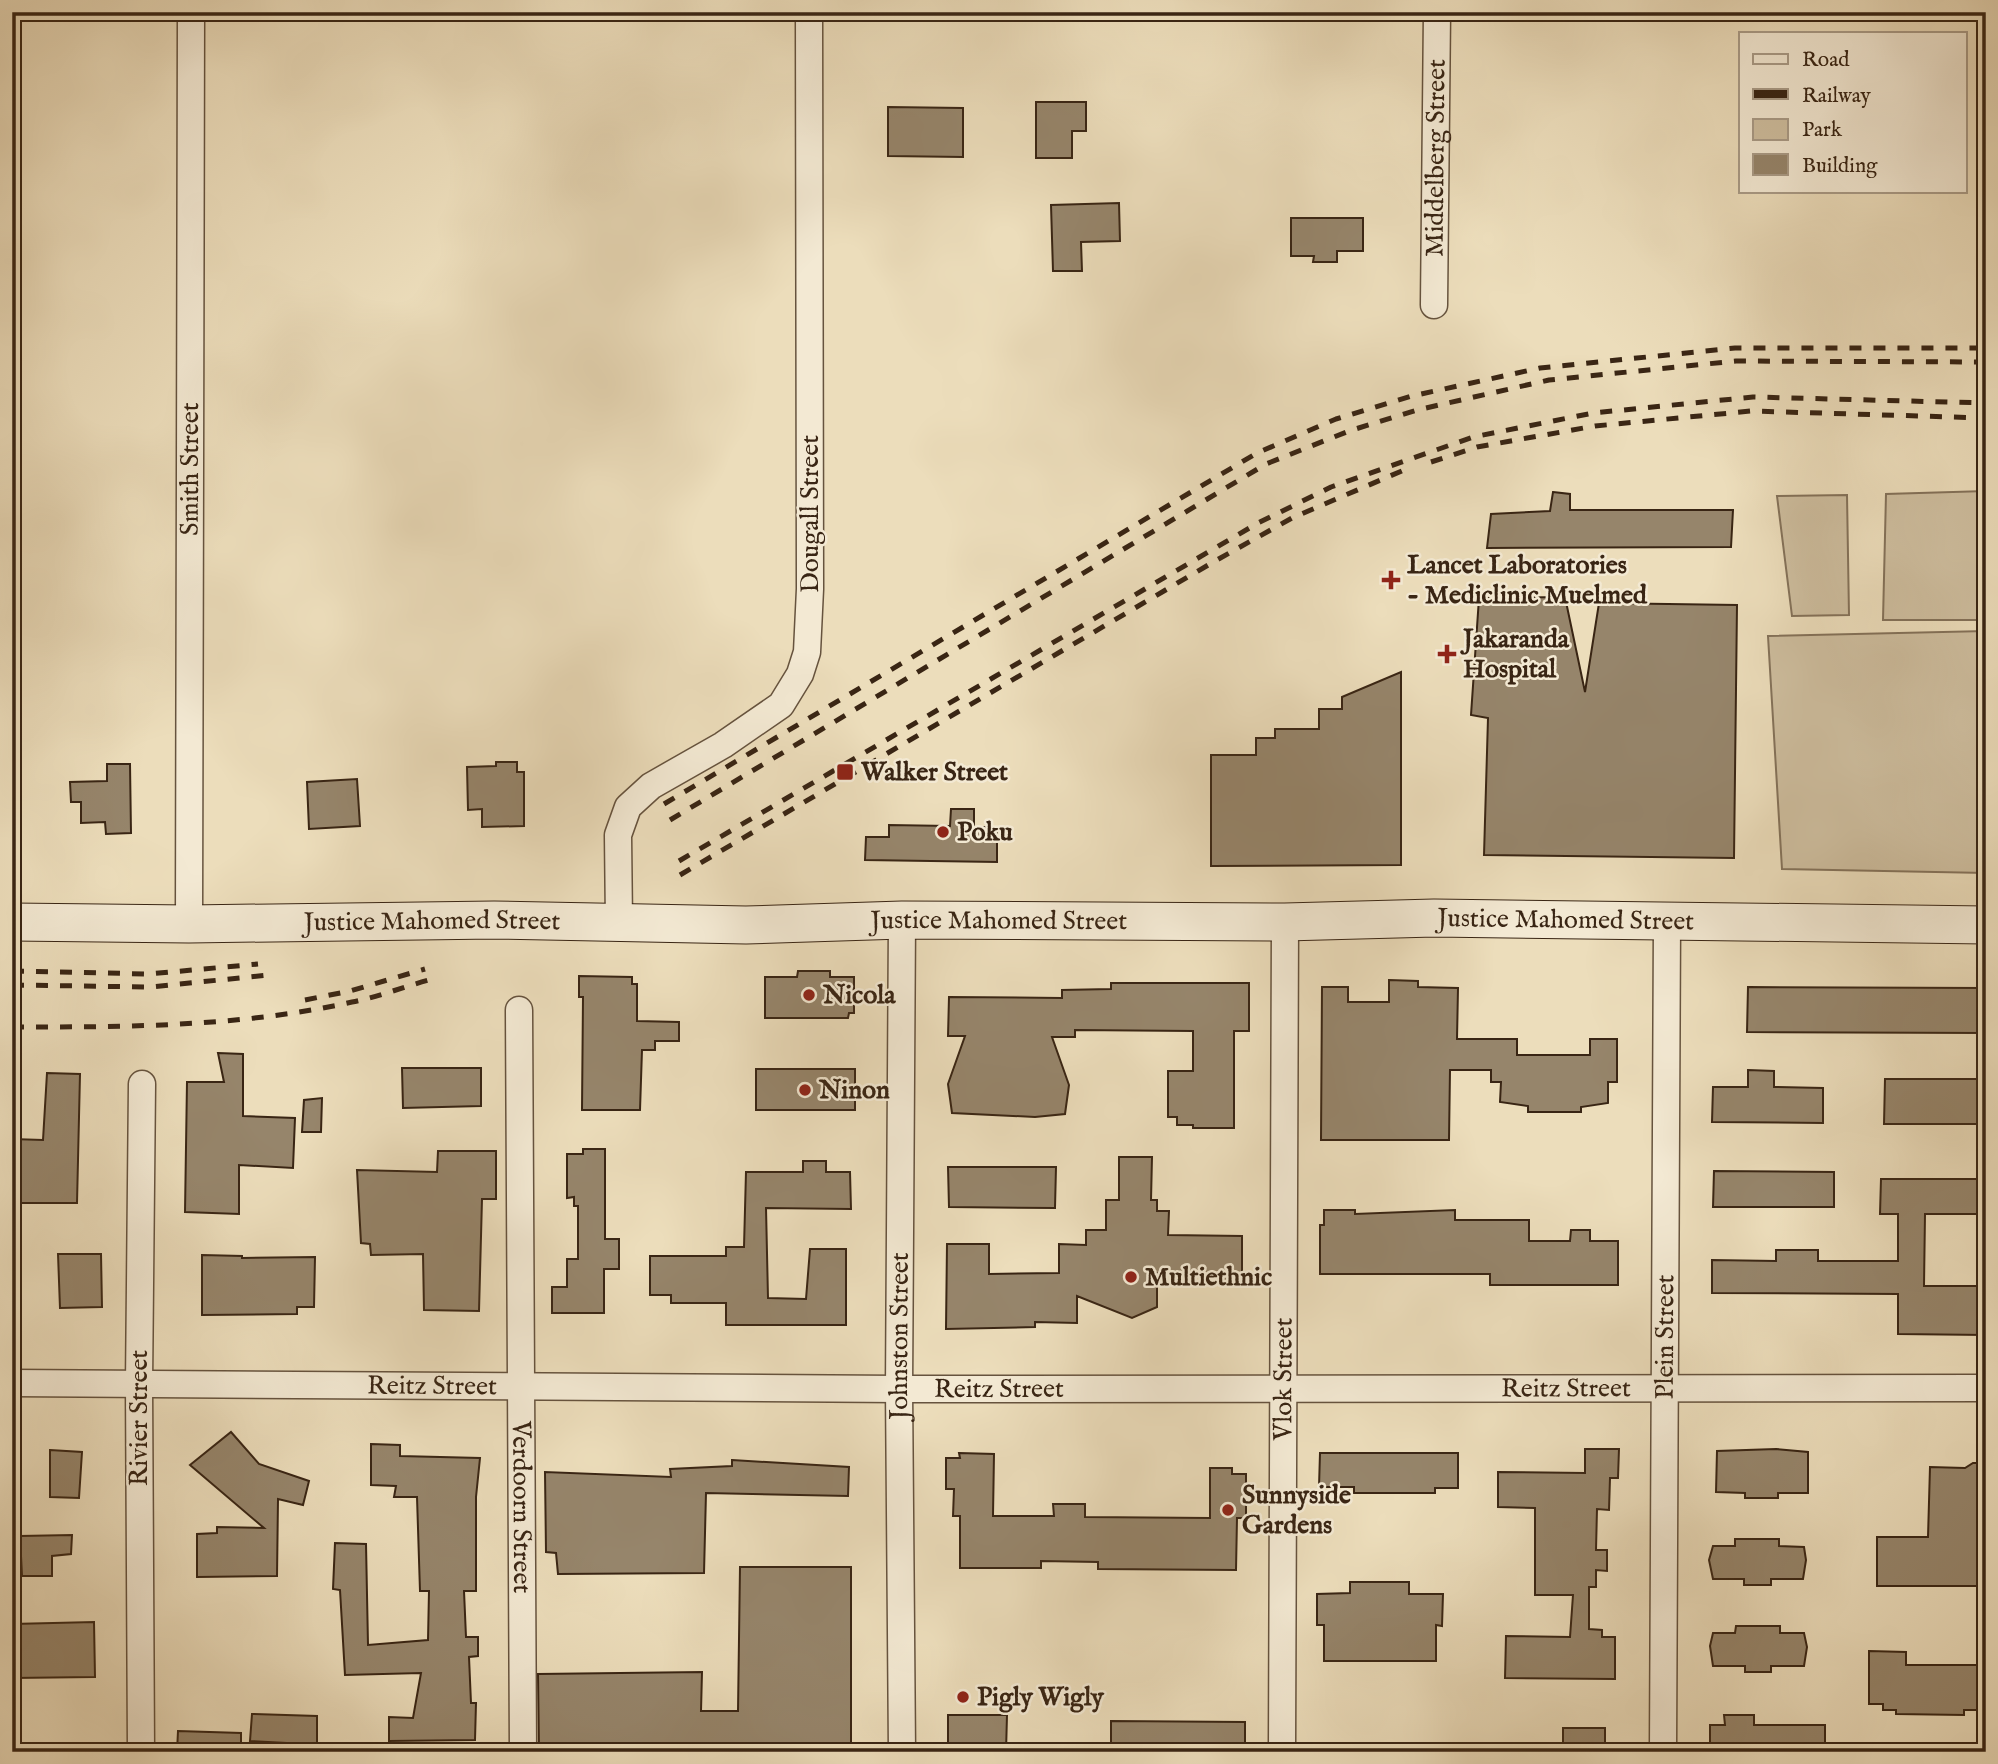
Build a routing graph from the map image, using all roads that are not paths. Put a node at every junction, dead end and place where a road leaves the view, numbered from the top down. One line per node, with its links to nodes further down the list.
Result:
1 (191, 12): 9 (street, Smith Street)
2 (809, 12): 10 (street, Dougall Street)
3 (1437, 12): 4 (street, Middelberg Street)
4 (1434, 305)
5 (902, 920): 7 (main road, Justice Mahomed Street); 10 (main road, Justice Mahomed Street); 20 (street, Johnston Street)
6 (12, 922): 9 (main road, Justice Mahomed Street)
7 (1285, 922): 8 (main road, Justice Mahomed Street); 18 (street, Vlok Street)
8 (1667, 922): 11 (main road, Justice Mahomed Street); 17 (street, Plein Street)
9 (189, 924): 10 (main road, Justice Mahomed Street)
10 (619, 924)
11 (1986, 925)
12 (519, 1010): 16 (street, Verdoorn Street)
13 (142, 1084): 15 (street, Rivier Street)
14 (12, 1383): 15 (street, Reitz Street)
15 (139, 1384): 16 (street, Reitz Street); 21 (street, Rivier Street)
16 (520, 1385): 20 (street, Reitz Street); 22 (street, Verdoorn Street)
17 (1664, 1387): 18 (street, Reitz Street); 19 (street, Reitz Street); 25 (street, Plein Street)
18 (1286, 1388): 20 (street, Reitz Street); 24 (street, Vlok Street)
19 (1986, 1388)
20 (900, 1389): 23 (street, Johnston Street)
21 (141, 1752)
22 (523, 1752)
23 (902, 1752)
24 (1282, 1752)
25 (1663, 1752)

